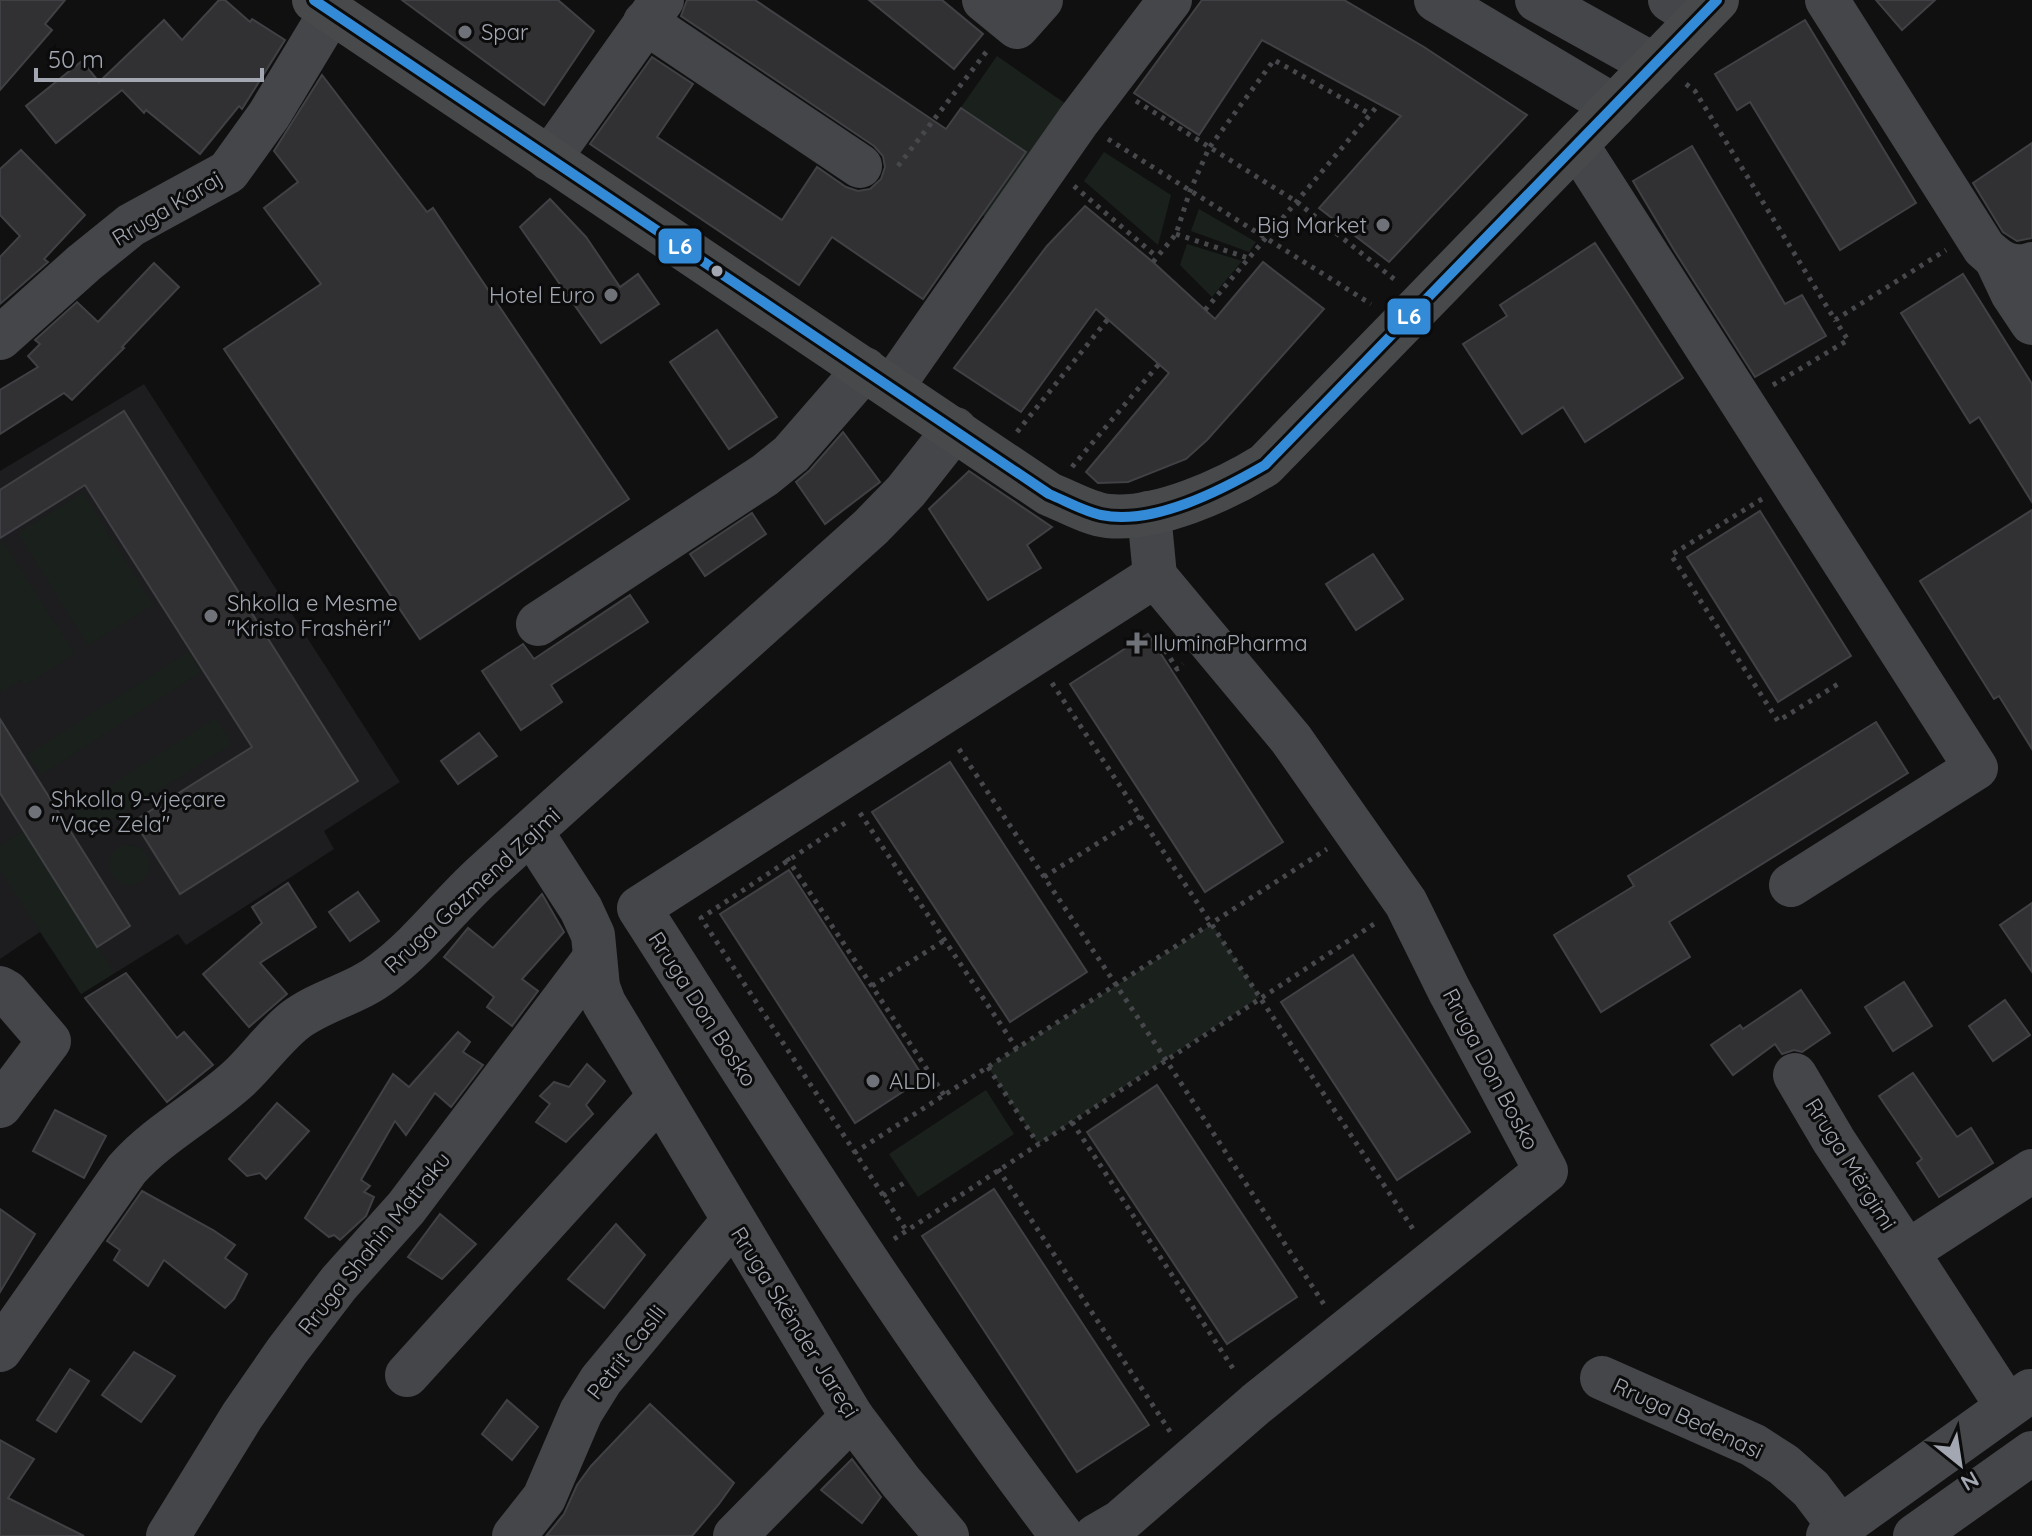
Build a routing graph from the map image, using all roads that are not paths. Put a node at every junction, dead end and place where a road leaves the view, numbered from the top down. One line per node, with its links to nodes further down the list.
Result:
1 (1170, 0): 16 (street)
2 (1436, 0): 9 (street)
3 (1537, 0): 8 (street)
4 (1827, 0): 13 (street)
5 (322, 6): 11 (main road); 15 (street, Rruga Karaj)
6 (1695, 6): 8 (main road)
7 (654, 11): 11 (street); 12 (street)
8 (1656, 63): 9 (main road)
9 (1614, 106): 10 (main road)
10 (1577, 145): 18 (main road); 22 (street)
11 (549, 159): 16 (main road)
12 (860, 166)
13 (2001, 252): 14 (street)
14 (2032, 323)
15 (0, 338)
16 (879, 378): 17 (main road); 20 (street)
17 (955, 429): 18 (main road); 21 (street, Rruga Gazmend Zajmi)
18 (1149, 513): 19 (street)
19 (1155, 576): 42 (street, Rruga Don Bosko); 43 (street, Rruga Don Bosko)
20 (538, 624)
21 (532, 833): 23 (street, Rruga Skënder Jareçi); 31 (street, Rruga Gazmend Zajmi)
22 (1791, 885)
23 (594, 959): 26 (street, Rruga Skënder Jareçi); 38 (street, Rruga Shahin Matraku)
24 (0, 988): 27 (street)
25 (1795, 1075): 30 (street, Rruga Mërgimi)
26 (659, 1097): 29 (street, Rruga Skënder Jareçi); 32 (street)
27 (0, 1106)
28 (2032, 1171): 30 (street, Rruga Mërgimi)
29 (733, 1221): 35 (street, Rruga Skënder Jareçi); 39 (street, Petrit Caslli)
30 (1907, 1252): 34 (street, Rruga Mërgimi)
31 (0, 1350)
32 (407, 1375)
33 (1602, 1378): 37 (street, Rruga Bedenasi)
34 (2020, 1398): 37 (street)
35 (852, 1417): 40 (street); 41 (street, Rruga Skënder Jareçi)
36 (2032, 1453): 44 (street)
37 (1834, 1531)
38 (168, 1536)
39 (514, 1536)
40 (735, 1536)
41 (947, 1536)
42 (1062, 1536)
43 (1096, 1536)
44 (1915, 1536)

